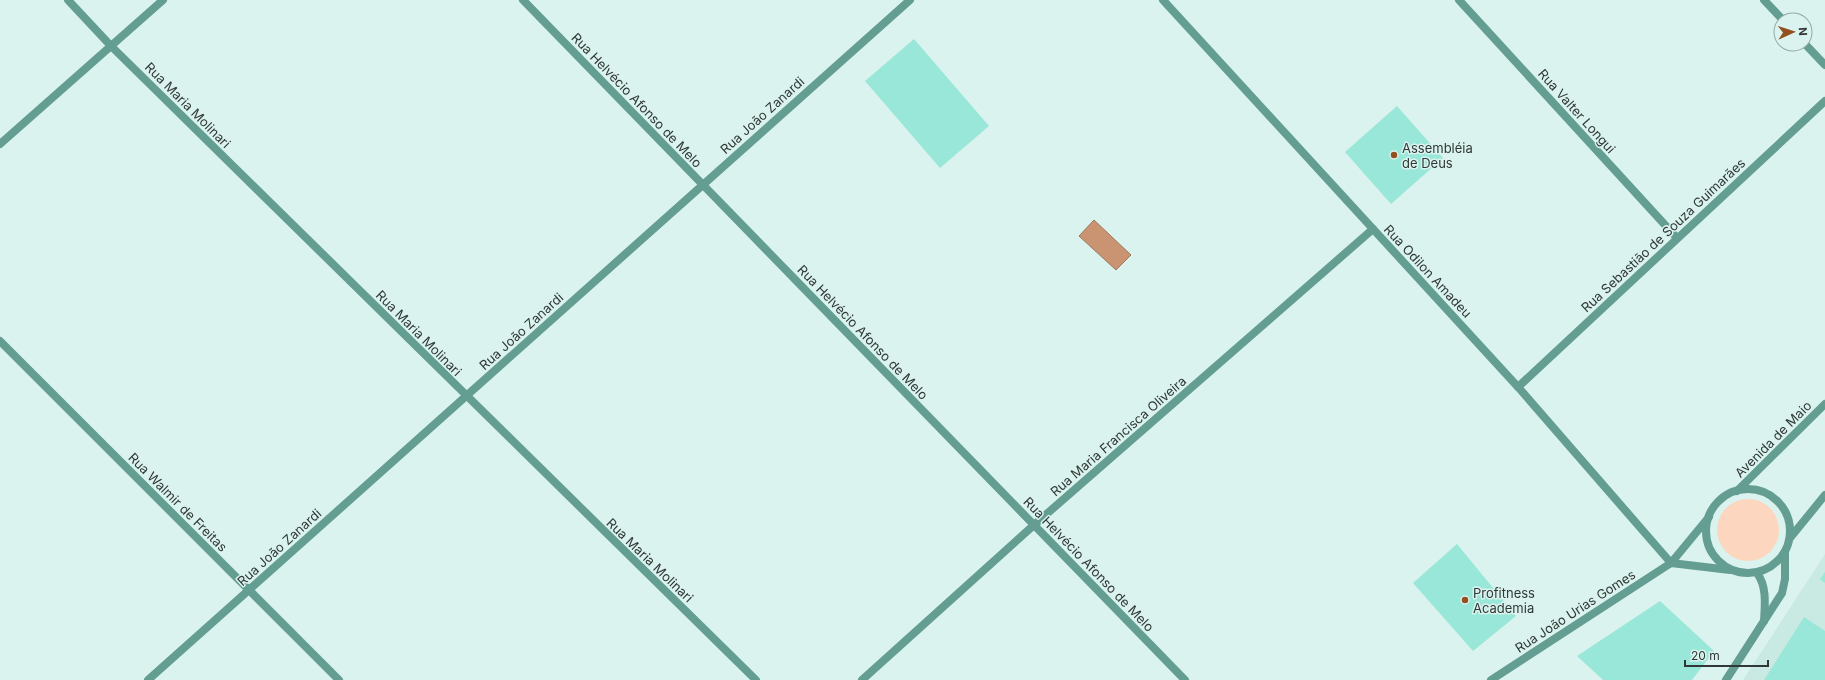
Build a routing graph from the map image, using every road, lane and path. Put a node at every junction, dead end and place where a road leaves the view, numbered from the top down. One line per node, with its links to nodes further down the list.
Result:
1 (68, 0): 9 (street, Rua Maria Molinari)
2 (163, 0): 9 (street)
3 (523, 0): 14 (street, Rua Helvécio Afonso de Melo)
4 (910, 0): 14 (street, Rua João Zanardi)
5 (1163, 0): 15 (street, Rua Odilon Amadeu)
6 (1459, 0): 16 (street, Rua Valter Longui)
7 (1764, 0): 8 (street)
8 (1775, 12)
9 (111, 46): 13 (street); 19 (street, Rua Maria Molinari)
10 (1813, 52): 11 (street)
11 (1825, 65)
12 (1825, 101): 16 (street, Rua Sebastião de Souza Guimarães)
13 (0, 144)
14 (703, 185): 19 (street, Rua João Zanardi); 24 (street, Rua Helvécio Afonso de Melo)
15 (1373, 229): 18 (street, Rua Odilon Amadeu); 24 (street, Rua Maria Francisca Oliveira)
16 (1677, 238): 18 (street, Rua Sebastião de Souza Guimarães)
17 (0, 341): 30 (street, Rua Walmir de Freitas)
18 (1518, 387): 27 (street, Rua Odilon Amadeu)
19 (466, 396): 30 (street, Rua João Zanardi); 34 (street, Rua Maria Molinari)
20 (1825, 404): 21 (street, Avenida de Maio)
21 (1737, 491): 23 (street); 25 (street)
22 (1825, 495): 25 (street)
23 (1709, 517): 27 (street, Rua João Urias Gomes); 28 (street)
24 (1034, 525): 35 (street, Rua Maria Francisca Oliveira); 36 (street, Rua Helvécio Afonso de Melo)
25 (1790, 538): 26 (street)
26 (1785, 552): 29 (street); 31 (street)
27 (1671, 563): 28 (street); 37 (street, Rua João Urias Gomes)
28 (1734, 570): 29 (street)
29 (1757, 573): 31 (street)
30 (249, 590): 32 (street, Rua João Zanardi); 33 (street, Rua Walmir de Freitas)
31 (1764, 624): 38 (street)
32 (148, 680)
33 (339, 680)
34 (756, 680)
35 (862, 680)
36 (1185, 680)
37 (1491, 680)
38 (1726, 680)

